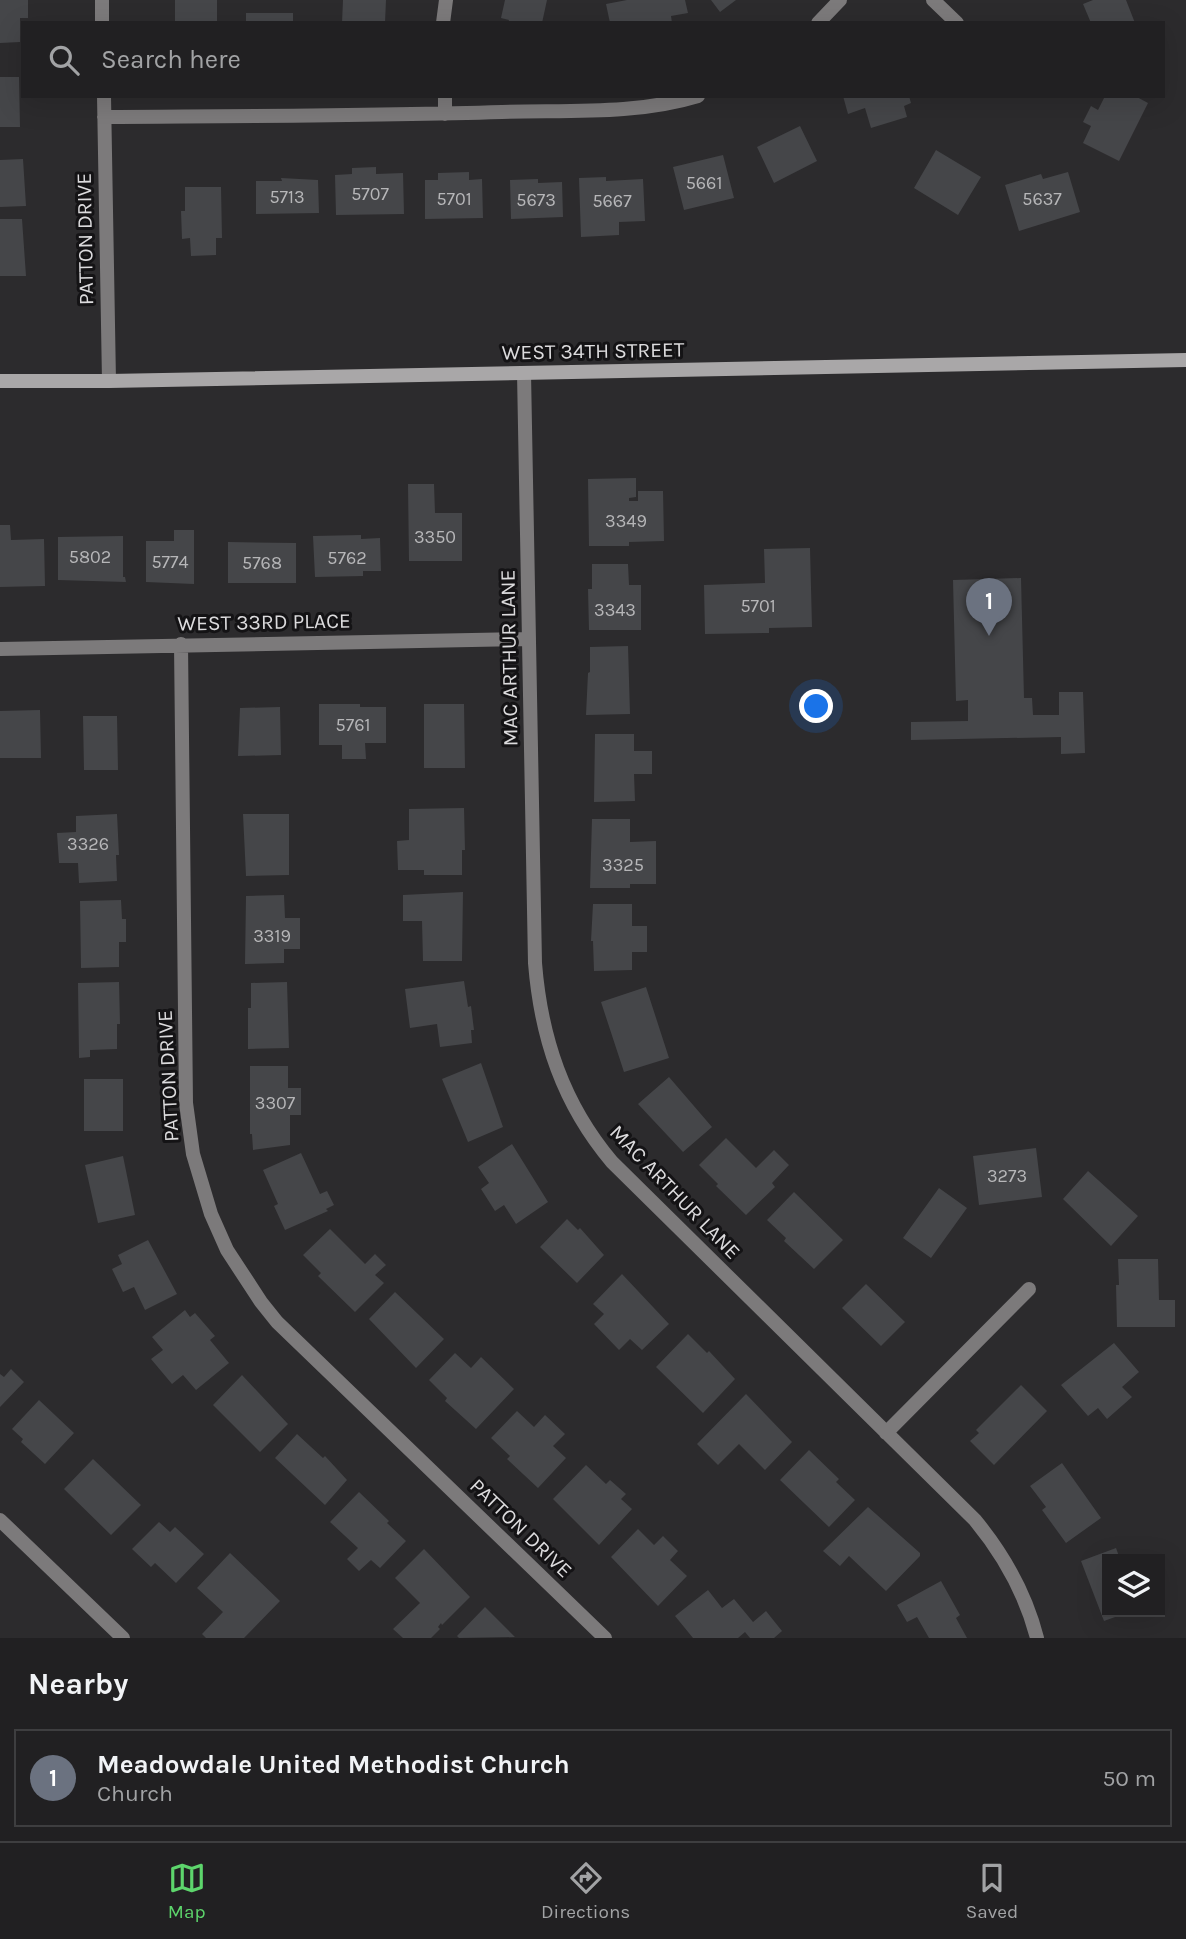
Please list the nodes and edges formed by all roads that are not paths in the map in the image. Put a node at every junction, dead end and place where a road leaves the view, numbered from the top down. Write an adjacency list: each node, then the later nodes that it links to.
1 (102, 0): 5 (street)
2 (446, 0): 6 (street)
3 (840, 0): 7 (street)
4 (933, 0): 8 (street)
5 (102, 21)
6 (443, 21)
7 (820, 21)
8 (955, 21)
9 (104, 98): 13 (street, PATTON DRIVE)
10 (444, 98): 12 (street)
11 (688, 98): 12 (street)
12 (445, 114): 13 (street)
13 (104, 117): 17 (street, PATTON DRIVE)
14 (1186, 360): 15 (street, WEST 34TH STREET)
15 (524, 373): 17 (street, WEST 34TH STREET); 18 (street, MAC ARTHUR LANE)
16 (0, 380): 17 (street, WEST 34TH STREET)
17 (109, 381)
18 (529, 639): 19 (street, WEST 33RD PLACE); 22 (street, MAC ARTHUR LANE)
19 (181, 644): 20 (street, WEST 33RD PLACE); 25 (street, PATTON DRIVE)
20 (0, 649)
21 (1029, 1289): 22 (street)
22 (886, 1433): 26 (street, MAC ARTHUR LANE)
23 (0, 1520): 24 (street)
24 (123, 1638)
25 (605, 1638)
26 (1037, 1638)

